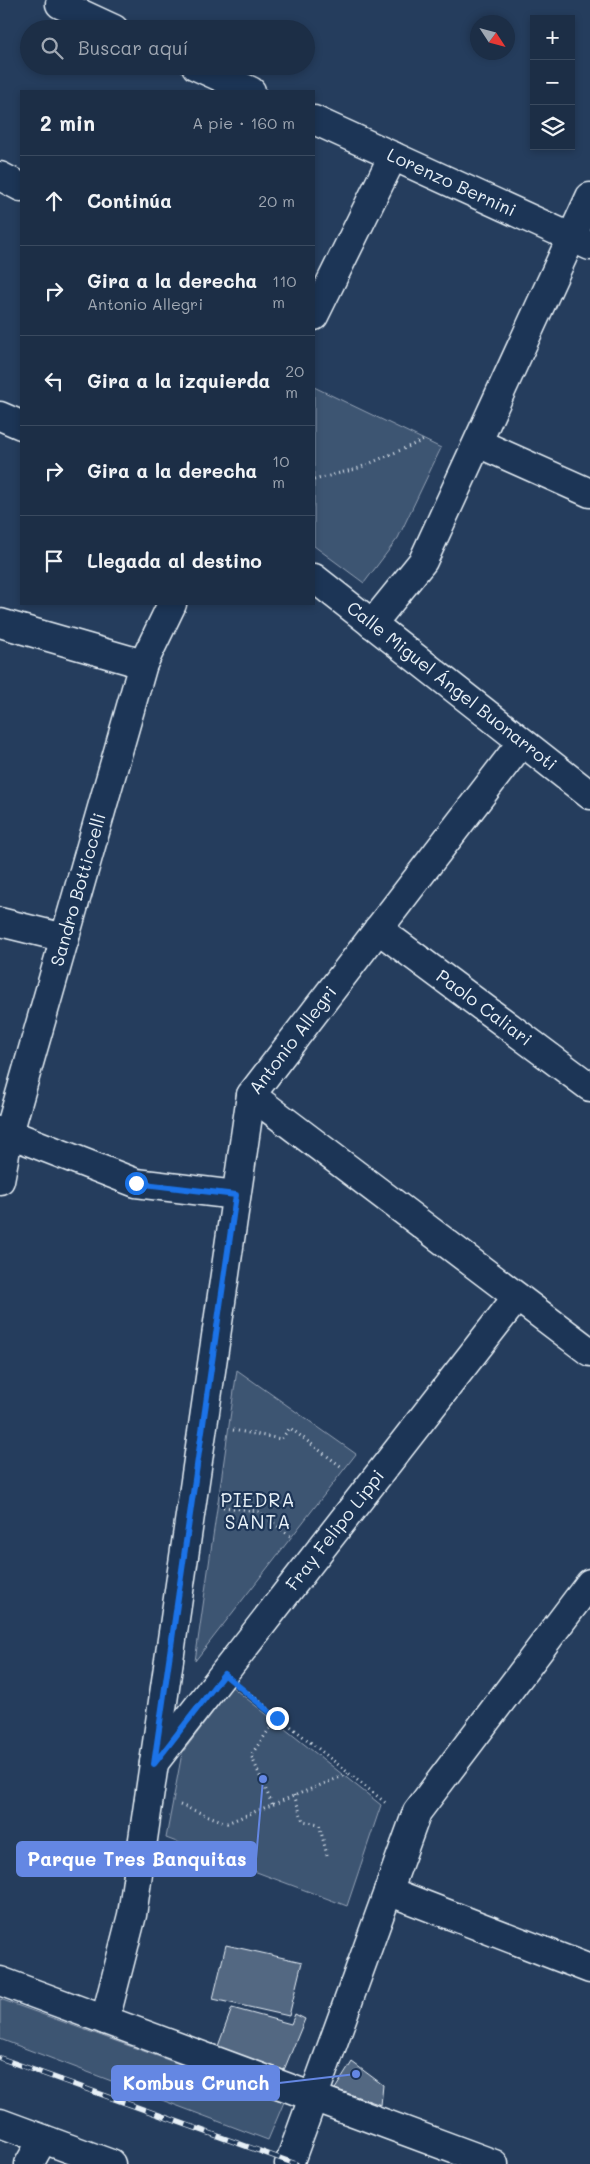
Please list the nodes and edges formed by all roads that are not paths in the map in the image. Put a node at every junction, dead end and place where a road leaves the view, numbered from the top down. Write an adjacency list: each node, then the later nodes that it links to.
1 (60, 4): 2 (street)
2 (95, 20)
3 (216, 75): 4 (street)
4 (249, 90)
5 (315, 120): 6 (street, Lorenzo Bernini)
6 (393, 156): 10 (street, Lorenzo Bernini); 11 (street)
7 (0, 176): 8 (street)
8 (20, 186)
9 (590, 197): 10 (street)
10 (581, 242): 14 (street)
11 (315, 314)
12 (0, 416): 13 (street)
13 (20, 425)
14 (478, 442): 15 (street); 19 (street)
15 (590, 493)
16 (315, 579): 19 (street, Calle Miguel Ángel Buonarroti)
17 (172, 605): 20 (street, Sandro Botticcelli)
18 (0, 623): 20 (street)
19 (372, 624): 21 (street, Calle Miguel Ángel Buonarroti)
20 (143, 664): 25 (street, Sandro Botticcelli)
21 (522, 742): 22 (street, Calle Miguel Ángel Buonarroti); 24 (street, Antonio Allegri)
22 (590, 795)
23 (0, 922): 25 (street)
24 (378, 928): 26 (street, Paolo Caliari); 27 (street, Antonio Allegri)
25 (65, 938): 28 (street, Sandro Botticcelli)
26 (590, 1087)
27 (251, 1095): 30 (street, Antonio Allegri); 31 (street)
28 (4, 1132): 29 (street, Sandro Botticcelli); 30 (street)
29 (0, 1180)
30 (236, 1195): 34 (street, Antonio Allegri)
31 (517, 1297): 32 (street); 34 (street, Fray Felipo Lippi)
32 (590, 1352)
33 (590, 1583): 35 (street)
34 (154, 1764): 38 (street, Antonio Allegri)
35 (388, 1891): 36 (street); 39 (street)
36 (590, 1969)
37 (0, 1981): 38 (street)
38 (105, 2020): 39 (street)
39 (313, 2097): 44 (street); 45 (street)
40 (0, 2123): 41 (street)
41 (43, 2139): 42 (street); 43 (street)
42 (29, 2164)
43 (111, 2164)
44 (289, 2164)
45 (494, 2164)

